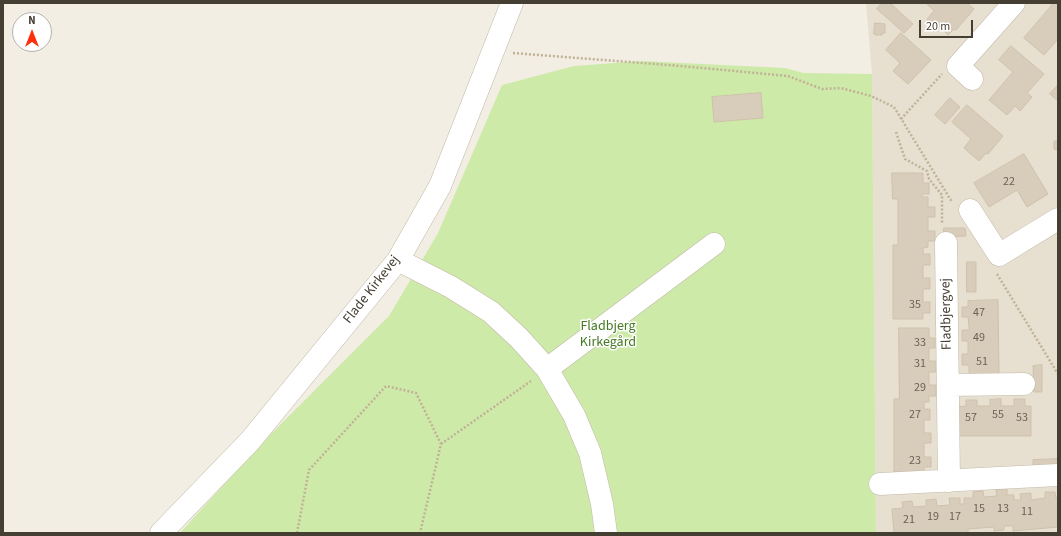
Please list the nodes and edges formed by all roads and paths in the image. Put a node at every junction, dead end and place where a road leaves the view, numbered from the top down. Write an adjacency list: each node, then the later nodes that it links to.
1 (512, 3): 3 (street, Flade Kirkevej)
2 (1014, 3): 4 (street)
3 (492, 51): 5 (path); 11 (street, Flade Kirkevej)
4 (965, 72): 5 (path)
5 (901, 119): 7 (path)
6 (896, 132): 9 (path)
7 (962, 208): 8 (street)
8 (1058, 219)
9 (946, 243): 16 (street, Fladbjergvej)
10 (714, 244): 13 (street)
11 (398, 260): 13 (street); 21 (street, Flade Kirkevej)
12 (996, 273): 14 (path)
13 (547, 369): 17 (path); 24 (street)
14 (1058, 374)
15 (1024, 384): 16 (street)
16 (948, 385): 19 (street, Fladbjergvej)
17 (441, 444): 22 (path); 23 (path)
18 (1058, 475): 19 (street)
19 (949, 480): 20 (street)
20 (880, 484)
21 (161, 533)
22 (297, 533)
23 (420, 533)
24 (606, 533)

